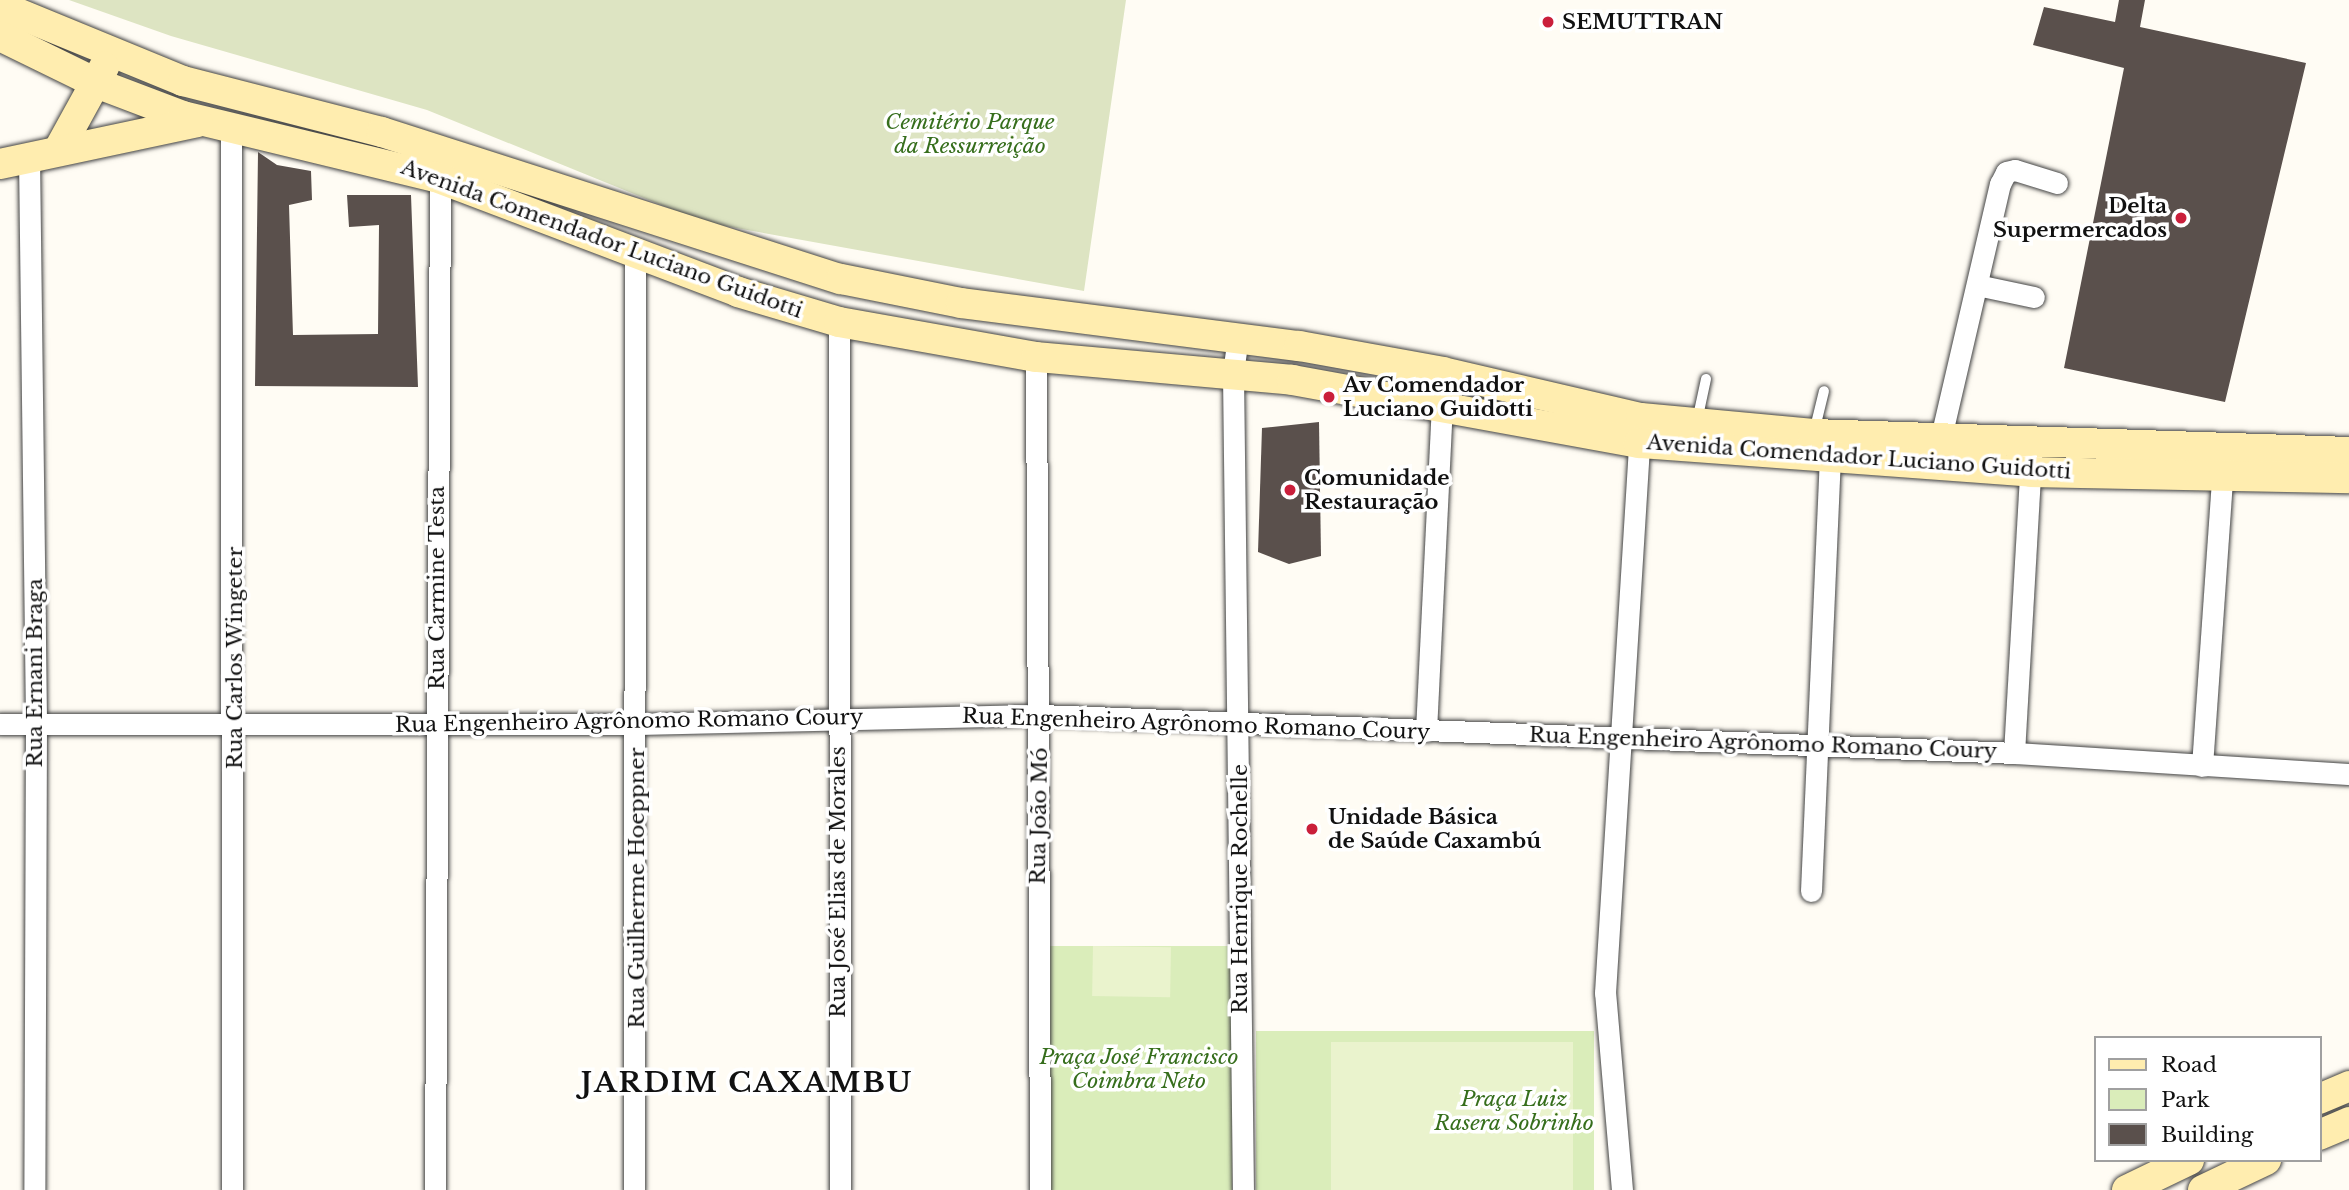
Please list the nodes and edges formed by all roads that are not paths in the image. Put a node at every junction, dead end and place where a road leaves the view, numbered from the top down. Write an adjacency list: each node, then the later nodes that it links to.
1 (0, 6): 3 (main road, Avenida Comendador Luciano Guidotti)
2 (0, 36): 4 (main road, Avenida Comendador Luciano Guidotti)
3 (110, 54): 4 (main road); 10 (main road, Avenida Comendador Luciano Guidotti)
4 (96, 83): 5 (main road, Avenida Comendador Luciano Guidotti); 7 (main road)
5 (201, 121): 6 (main road, Avenida Comendador Luciano Guidotti); 7 (main road)
6 (231, 126): 10 (main road, Avenida Comendador Luciano Guidotti); 34 (street, Rua Carlos Wingeter)
7 (59, 149): 8 (main road)
8 (29, 156): 9 (main road); 37 (street, Rua Ernani Braga)
9 (0, 164)
10 (440, 166): 12 (main road, Avenida Comendador Luciano Guidotti); 16 (main road, Avenida Comendador Luciano Guidotti); 38 (street, Rua Carmine Testa)
11 (2057, 183): 13 (street)
12 (635, 249): 15 (main road, Avenida Comendador Luciano Guidotti); 39 (street, Rua Guilherme Hoeppner)
13 (1977, 285): 14 (street); 25 (street)
14 (2034, 297)
15 (839, 322): 17 (main road, Avenida Comendador Luciano Guidotti); 33 (street, Rua José Elias de Morales)
16 (1238, 337): 18 (street, Rua Henrique Rochelle); 23 (main road, Avenida Comendador Luciano Guidotti)
17 (1036, 357): 18 (main road, Avenida Comendador Luciano Guidotti); 32 (street, Rua João Mó)
18 (1233, 374): 21 (main road, Avenida Comendador Luciano Guidotti); 35 (street, Rua Henrique Rochelle)
19 (1706, 379): 22 (lane)
20 (1824, 391): 24 (lane)
21 (1442, 405): 23 (main road, Avenida Comendador Luciano Guidotti); 40 (street)
22 (1697, 424): 23 (main road, Avenida Comendador Luciano Guidotti); 24 (main road, Avenida Comendador Luciano Guidotti)
23 (1640, 430): 28 (main road, Avenida Comendador Luciano Guidotti); 41 (street)
24 (1813, 434): 25 (main road, Avenida Comendador Luciano Guidotti)
25 (1941, 437): 26 (main road, Avenida Comendador Luciano Guidotti)
26 (2032, 439): 29 (main road, Avenida Comendador Luciano Guidotti); 30 (street)
27 (2349, 452): 29 (main road, Avenida Comendador Luciano Guidotti)
28 (1830, 459): 30 (main road, Avenida Comendador Luciano Guidotti); 42 (street)
29 (2223, 461): 30 (main road, Avenida Comendador Luciano Guidotti); 31 (main road, Avenida Comendador Luciano Guidotti); 44 (street)
30 (2031, 472): 43 (street)
31 (2349, 478)
32 (1040, 715): 33 (street, Rua Engenheiro Agrônomo Romano Coury); 35 (street, Rua Engenheiro Agrônomo Romano Coury); 56 (street, Rua João Mó)
33 (837, 719): 39 (street, Rua Engenheiro Agrônomo Romano Coury); 55 (street, Rua José Elias de Morales)
34 (236, 722): 37 (street, Rua Engenheiro Agrônomo Romano Coury); 38 (street, Rua Engenheiro Agrônomo Romano Coury); 52 (street, Rua Carlos Wingeter)
35 (1239, 722): 40 (street, Rua Engenheiro Agrônomo Romano Coury); 57 (street, Rua Henrique Rochelle)
36 (0, 724): 37 (street, Rua Engenheiro Agrônomo Romano Coury)
37 (36, 724): 51 (street, Rua Ernani Braga)
38 (437, 724): 39 (street, Rua Engenheiro Agrônomo Romano Coury); 53 (street, Rua Carmine Testa)
39 (638, 724): 54 (street, Rua Guilherme Hoeppner)
40 (1426, 731): 41 (street, Rua Engenheiro Agrônomo Romano Coury)
41 (1619, 737): 42 (street, Rua Engenheiro Agrônomo Romano Coury); 58 (street)
42 (1821, 746): 43 (street, Rua Engenheiro Agrônomo Romano Coury); 46 (street)
43 (2014, 753): 44 (street, Rua Engenheiro Agrônomo Romano Coury)
44 (2202, 765): 45 (street, Rua Engenheiro Agrônomo Romano Coury)
45 (2349, 774)
46 (1811, 891)
47 (2349, 1122): 48 (main road)
48 (2321, 1134)
49 (2185, 1162): 59 (main road)
50 (2262, 1162): 60 (main road)
51 (34, 1190)
52 (232, 1190)
53 (435, 1190)
54 (634, 1190)
55 (840, 1190)
56 (1040, 1190)
57 (1243, 1190)
58 (1622, 1190)
59 (2127, 1190)
60 (2203, 1190)

